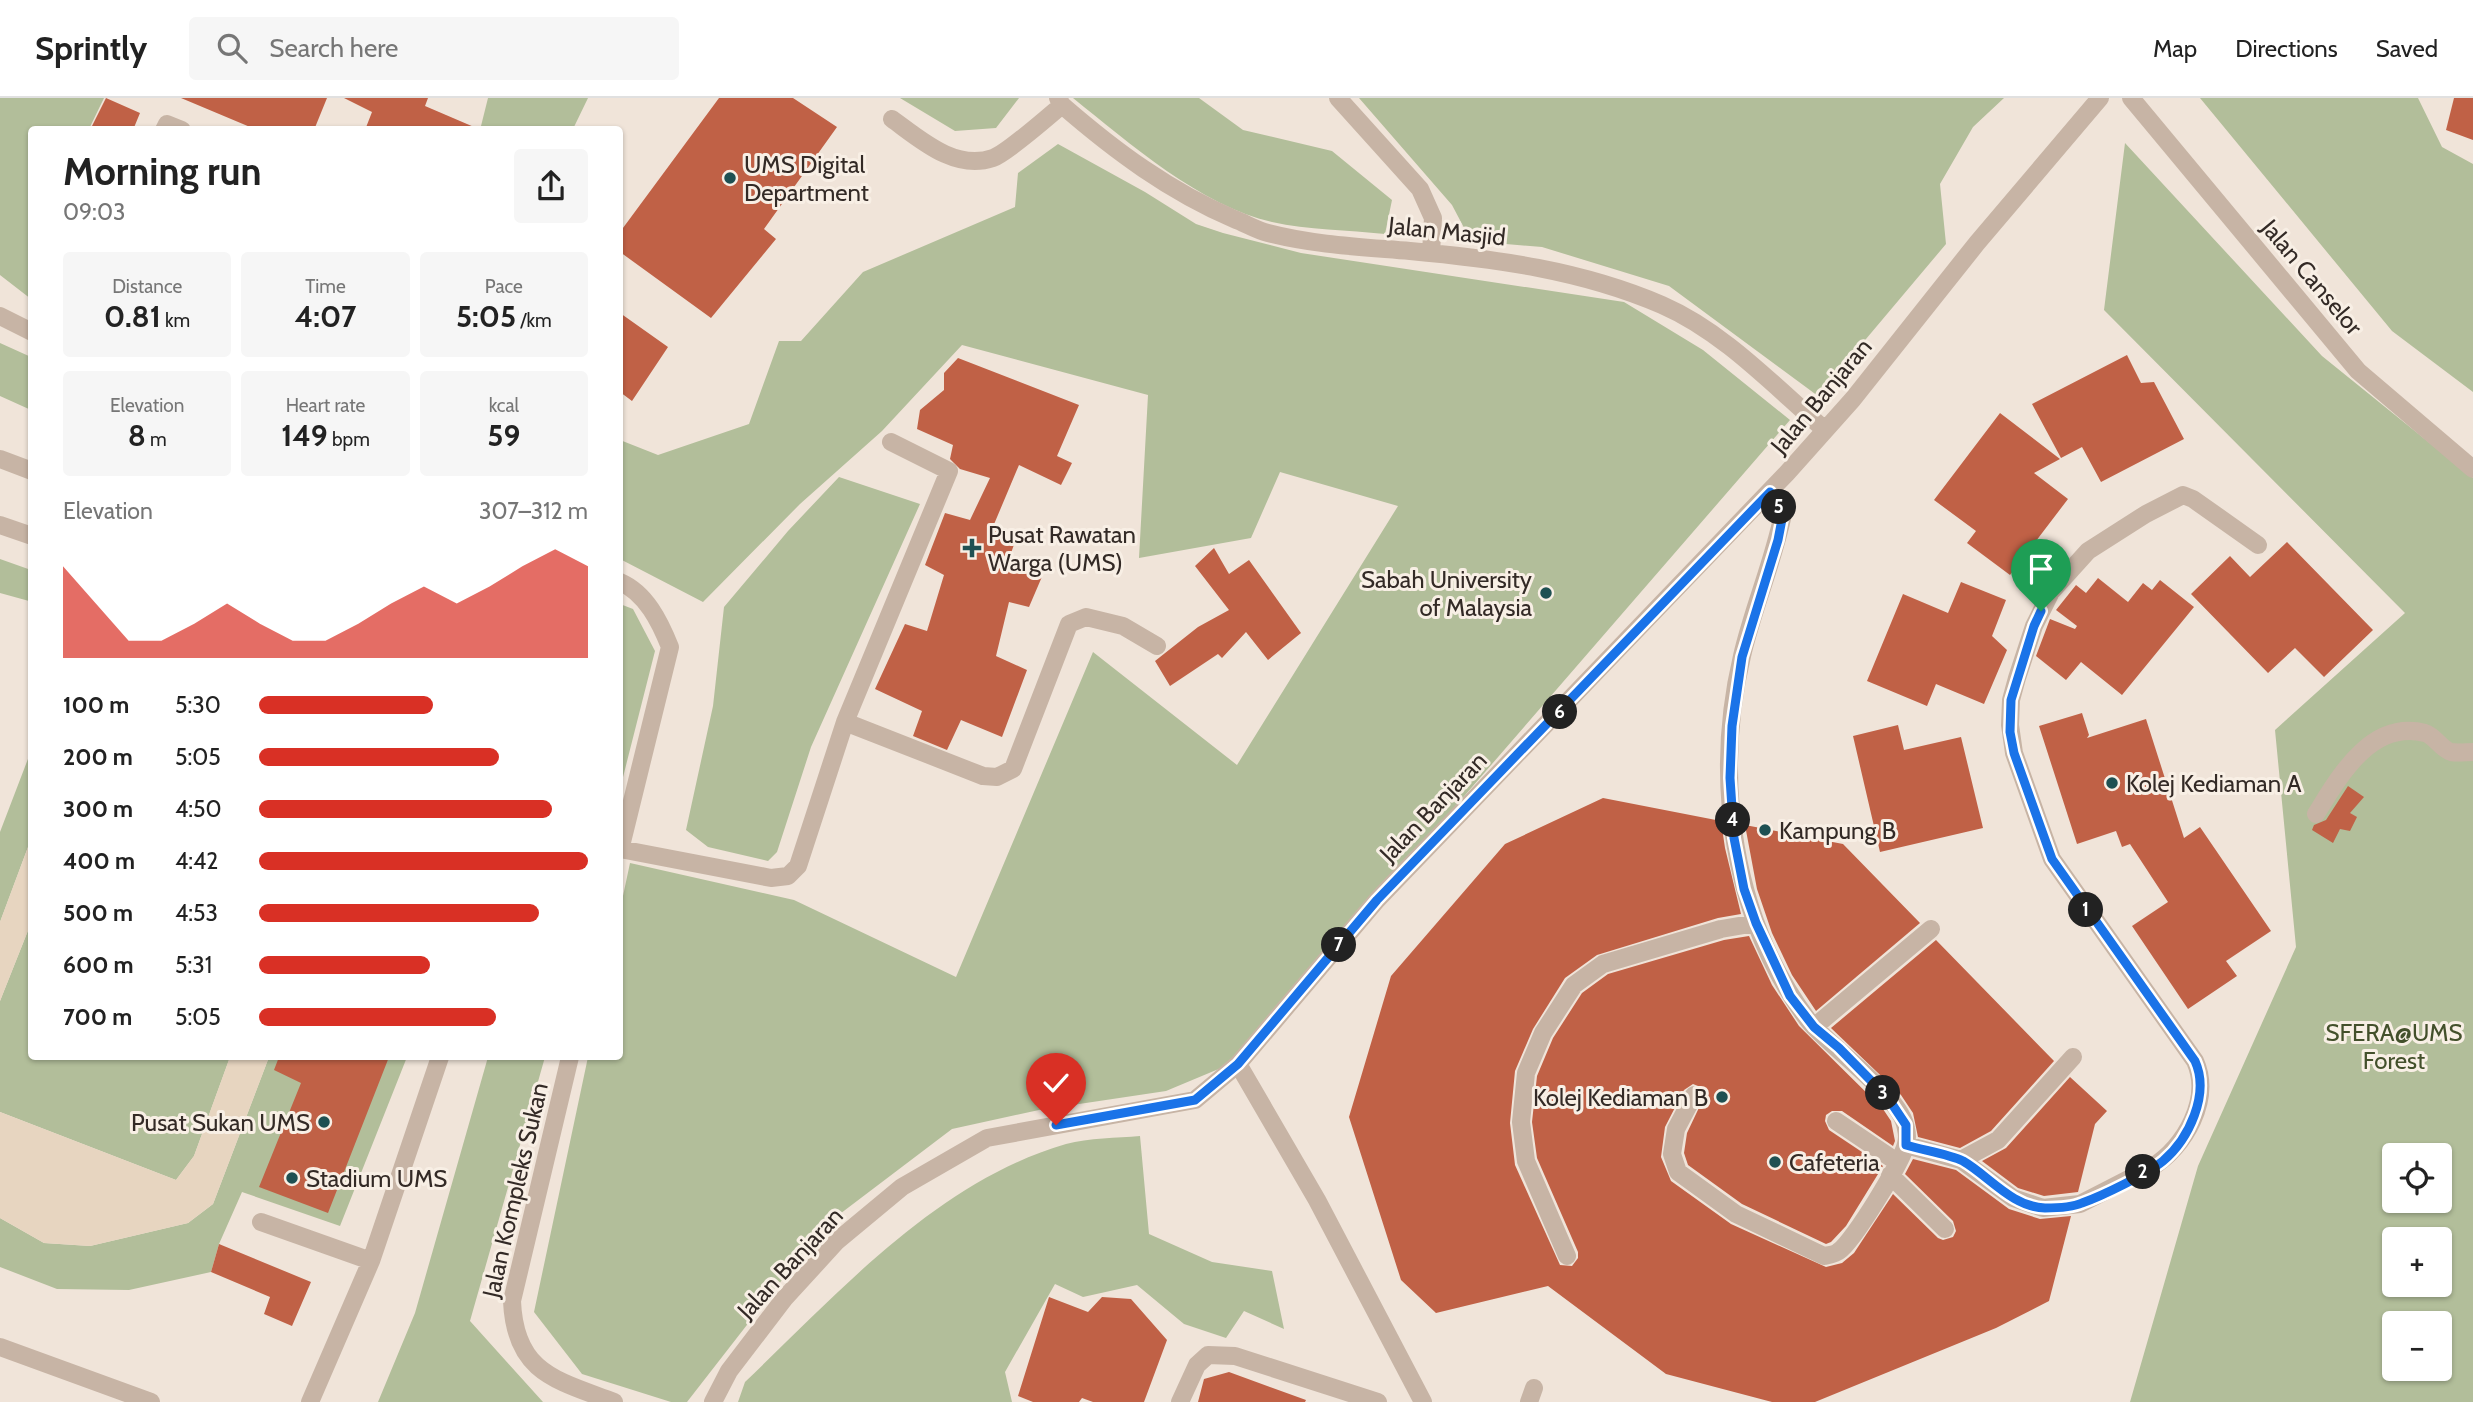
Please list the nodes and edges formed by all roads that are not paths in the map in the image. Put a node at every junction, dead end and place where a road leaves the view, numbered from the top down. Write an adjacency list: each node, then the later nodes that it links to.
1 (1338, 98): 6 (street)
2 (2100, 98): 9 (street, Jalan Banjaran)
3 (2131, 98): 12 (street, Jalan Canselor)
4 (1060, 102): 5 (street); 6 (street, Jalan Masjid)
5 (891, 119)
6 (1431, 253): 9 (street, Jalan Masjid)
7 (0, 316): 8 (street)
8 (28, 330)
9 (1825, 430): 14 (street, Jalan Banjaran)
10 (891, 442): 20 (street)
11 (0, 459): 13 (street)
12 (2473, 469)
13 (28, 470)
14 (1770, 492): 25 (street); 31 (street, Jalan Banjaran)
15 (0, 525): 16 (street)
16 (28, 535)
17 (2258, 545): 35 (street)
18 (623, 583): 23 (street)
19 (1157, 646): 20 (street)
20 (845, 722): 24 (street)
21 (2473, 752): 22 (street)
22 (2316, 814)
23 (623, 838)
24 (623, 851)
25 (1756, 923): 27 (street); 39 (street)
26 (1931, 929): 27 (street)
27 (1814, 1027): 34 (street)
28 (2073, 1057): 35 (street)
29 (439, 1060): 40 (street)
30 (569, 1060): 44 (street, Jalan Kompleks Sukan)
31 (1238, 1064): 45 (street, Jalan Banjaran); 48 (street)
32 (1694, 1095): 36 (street)
33 (1836, 1121): 36 (street)
34 (1906, 1145): 35 (street); 36 (street)
35 (1961, 1160)
36 (1893, 1169): 38 (street)
37 (261, 1222): 40 (street)
38 (1945, 1230)
39 (1567, 1256)
40 (371, 1261): 43 (street)
41 (0, 1348): 42 (street)
42 (151, 1402)
43 (310, 1402)
44 (614, 1402)
45 (713, 1402)
46 (1180, 1402): 47 (street)
47 (1378, 1402)
48 (1423, 1402)

